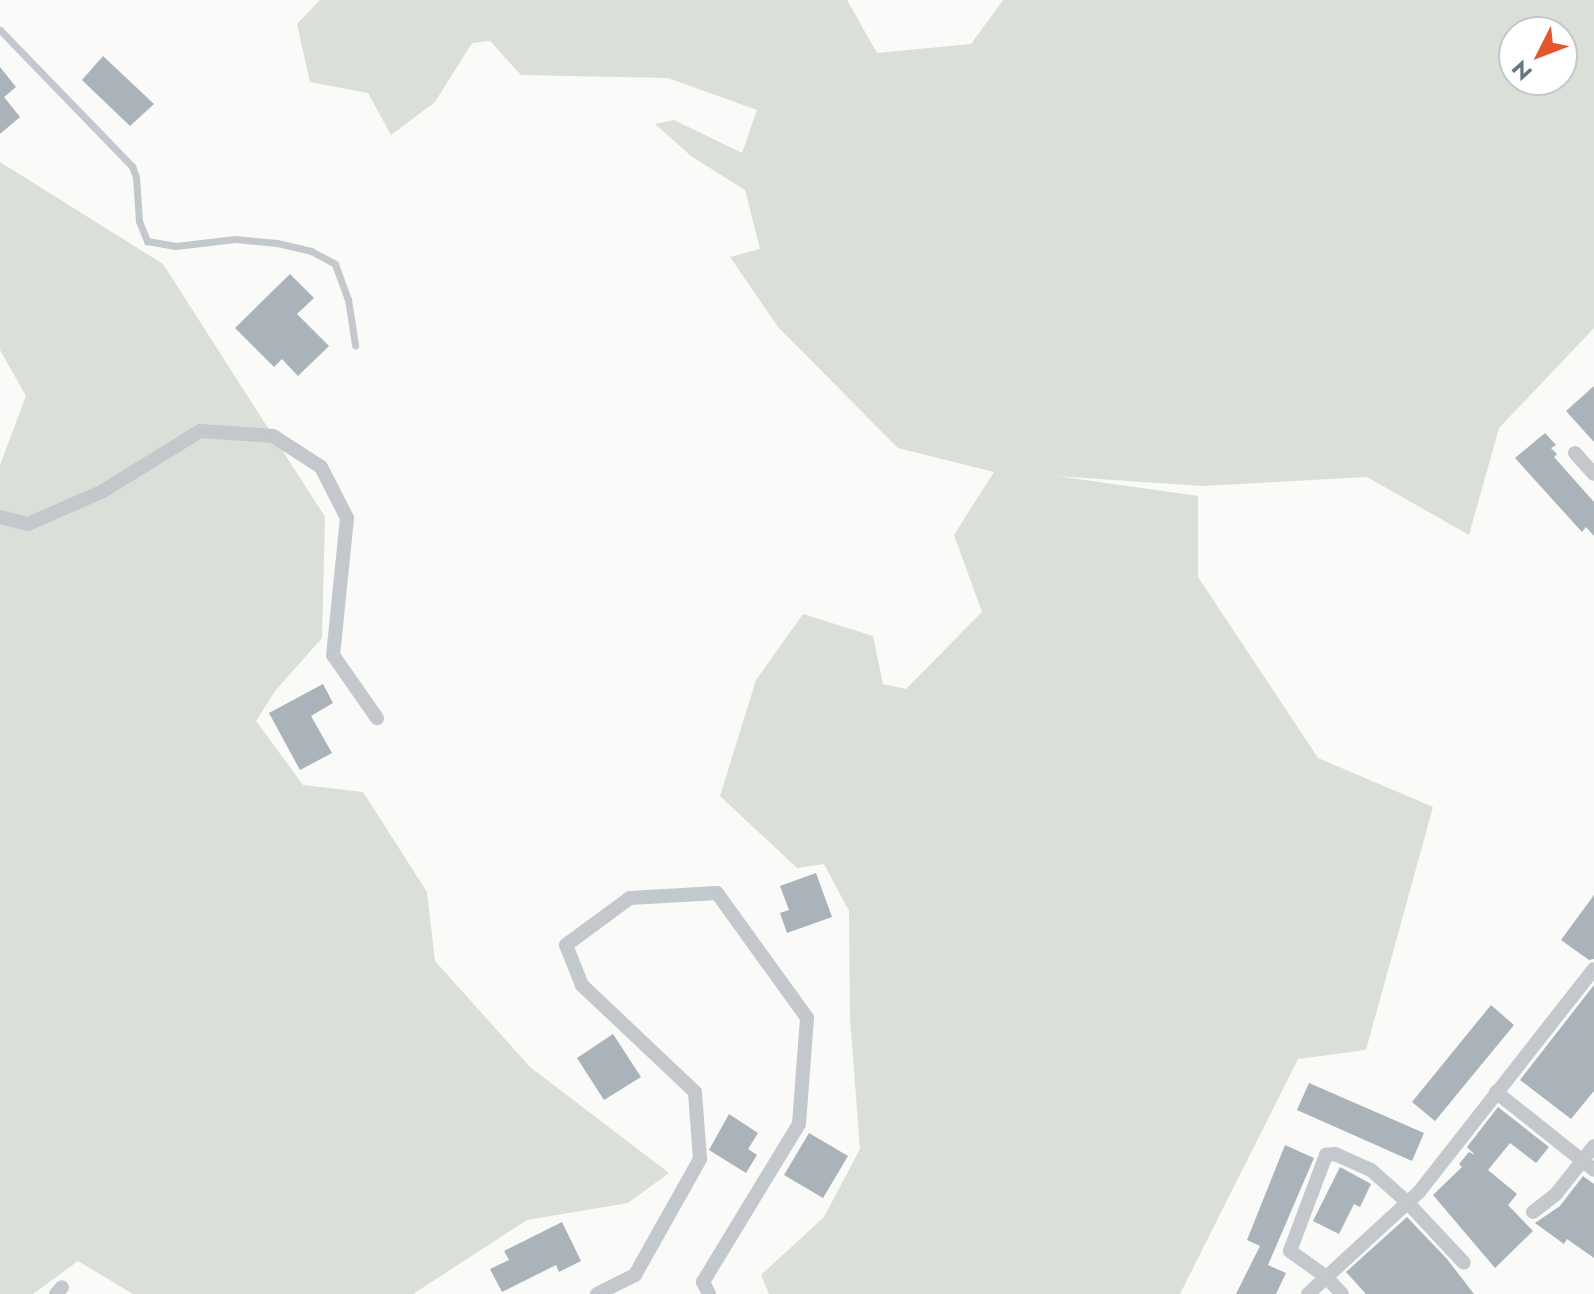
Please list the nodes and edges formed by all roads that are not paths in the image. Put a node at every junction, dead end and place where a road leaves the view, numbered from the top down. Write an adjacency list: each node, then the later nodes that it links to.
1 (0, 30): 2 (lane)
2 (355, 345)
3 (1575, 453): 4 (street)
4 (1594, 474)
5 (0, 517): 6 (street)
6 (377, 718)
7 (1594, 969): 8 (street)
8 (1496, 1092): 10 (street); 11 (street)
9 (1594, 1146): 10 (street)
10 (1588, 1166): 12 (street)
11 (1407, 1202): 13 (street); 14 (street); 14 (street)
12 (1533, 1212)
13 (1464, 1263)
14 (1325, 1276): 17 (street); 18 (street)
15 (597, 1294): 16 (street)
16 (709, 1294)
17 (1308, 1294)
18 (1342, 1294)

